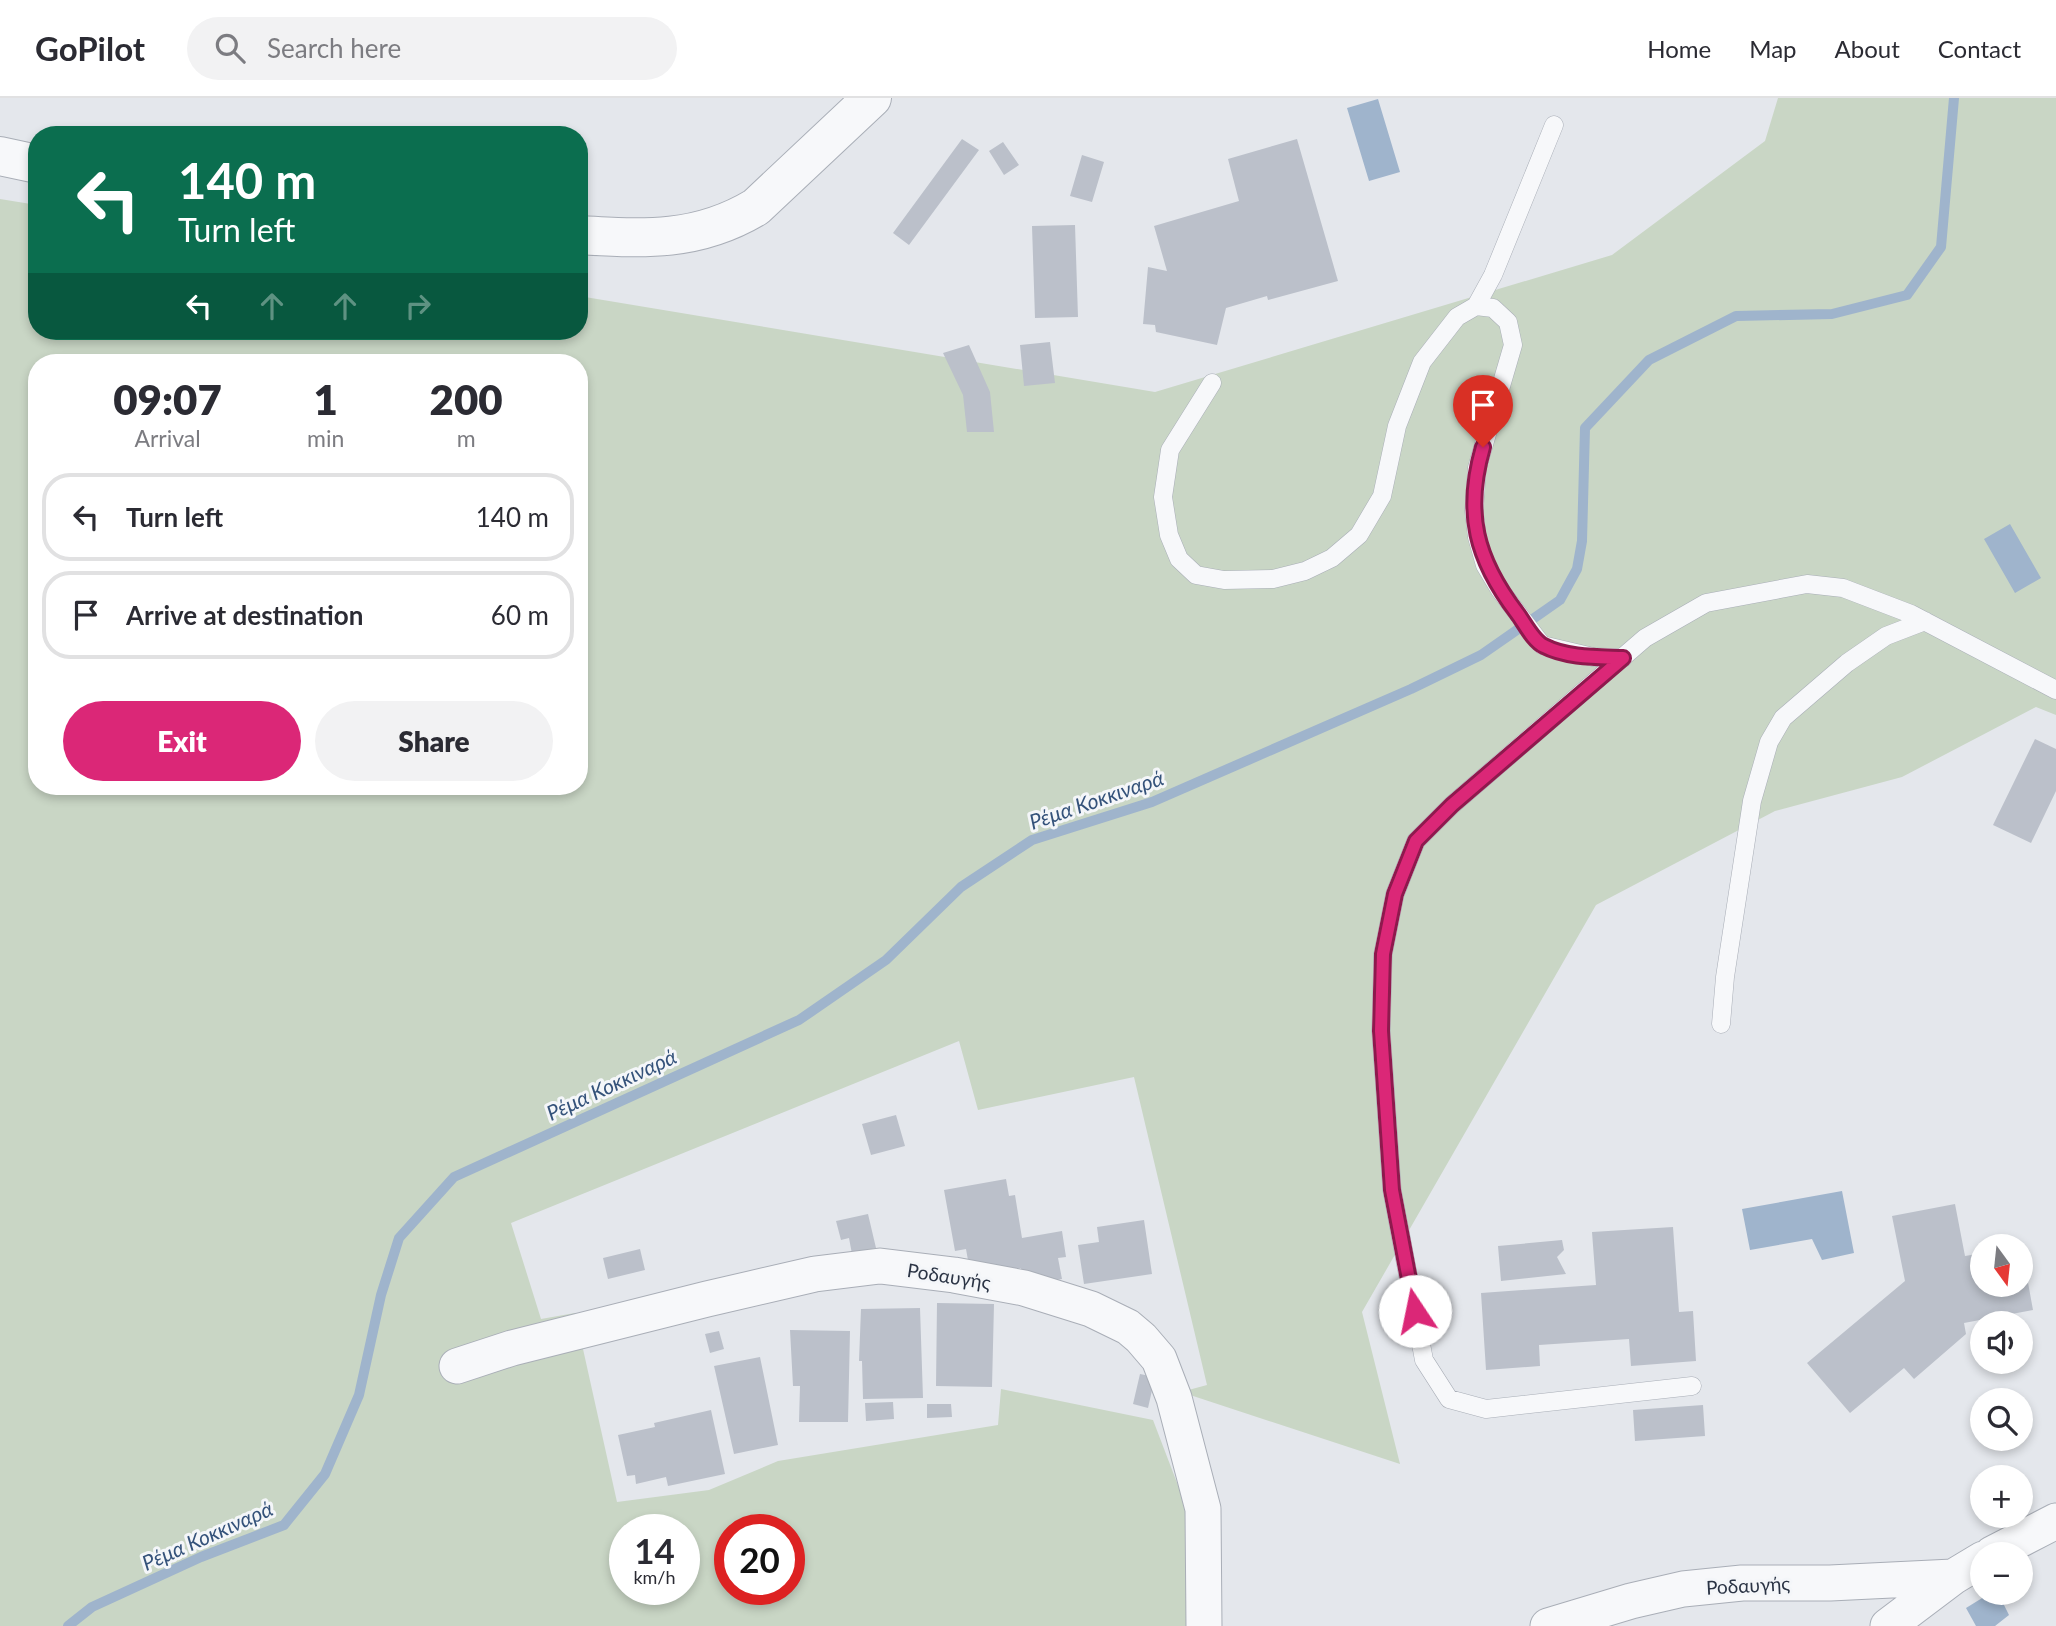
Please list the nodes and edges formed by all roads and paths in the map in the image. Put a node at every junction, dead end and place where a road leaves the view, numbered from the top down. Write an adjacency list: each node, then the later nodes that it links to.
1 (872, 98): 5 (street)
2 (1554, 125): 6 (lane)
3 (0, 156): 4 (street)
4 (28, 162)
5 (588, 235)
6 (1476, 306): 7 (lane); 9 (lane)
7 (1212, 383)
8 (1924, 621): 9 (lane); 10 (lane); 11 (lane)
9 (1623, 658): 13 (lane)
10 (2056, 691)
11 (1721, 1024)
12 (457, 1366): 18 (street, Ροδαυγής)
13 (1692, 1386)
14 (2056, 1521): 15 (street)
15 (2015, 1542)
16 (1970, 1567): 17 (street)
17 (1952, 1577): 19 (street, Ροδαυγής); 20 (street)
18 (1204, 1626)
19 (1548, 1626)
20 (1888, 1626)

